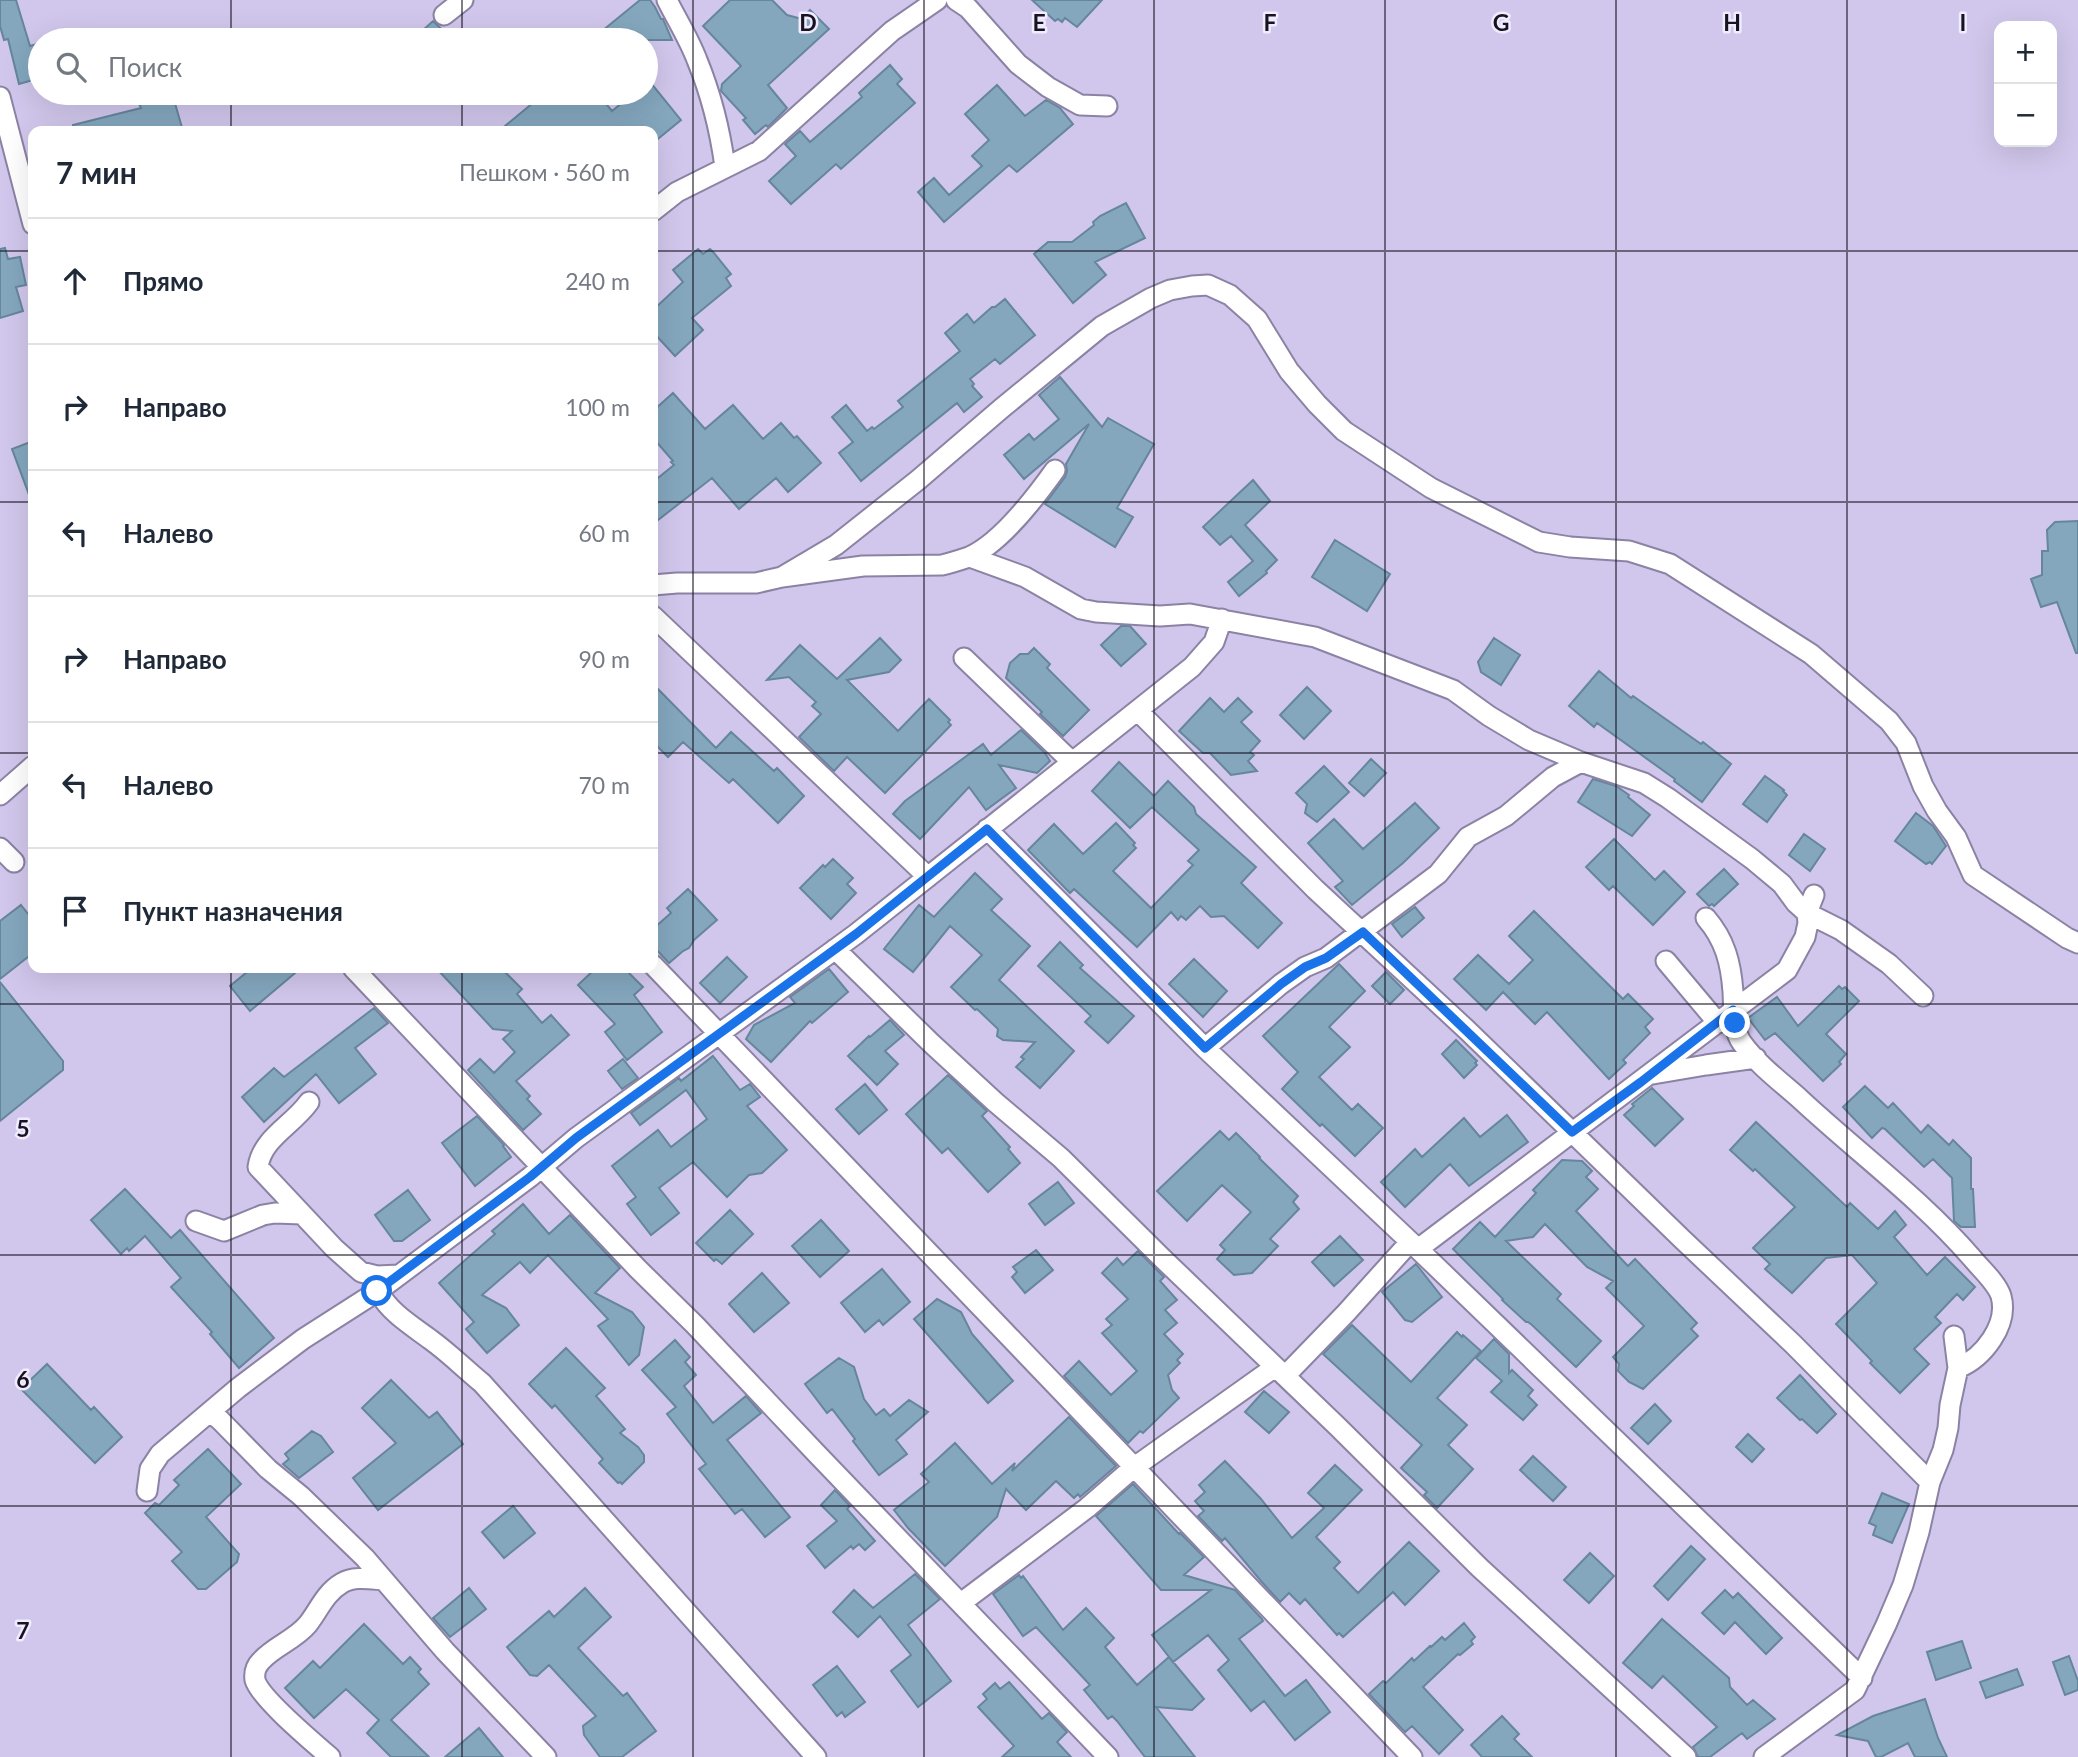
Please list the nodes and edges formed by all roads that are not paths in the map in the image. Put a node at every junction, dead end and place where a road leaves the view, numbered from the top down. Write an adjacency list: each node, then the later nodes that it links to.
1 (463, 0): 6 (street)
2 (667, 0): 10 (street)
3 (909, 0): 7 (street)
4 (937, 0): 7 (street)
5 (956, 0): 9 (street)
6 (444, 16)
7 (892, 31): 10 (street)
8 (0, 97): 11 (street)
9 (1107, 106)
10 (725, 167): 12 (street)
11 (28, 205)
12 (658, 207)
13 (1055, 470): 14 (street)
14 (970, 556): 15 (street); 17 (street)
15 (782, 577): 16 (street); 32 (street)
16 (658, 585)
17 (1222, 619): 20 (street); 22 (street)
18 (658, 621): 28 (street)
19 (964, 659): 21 (street)
20 (1138, 711): 21 (street); 31 (street)
21 (1072, 762): 25 (street)
22 (1581, 762): 29 (street); 31 (street)
23 (28, 770): 24 (street)
24 (0, 795)
25 (987, 829): 28 (street); 40 (street)
26 (0, 848): 27 (street)
27 (14, 862)
28 (928, 877): 33 (street)
29 (1810, 904): 37 (street); 38 (street)
30 (1706, 918): 38 (street)
31 (1363, 932): 40 (street); 44 (street)
32 (2078, 943)
33 (835, 948): 39 (street); 53 (street)
34 (1667, 961): 38 (street)
35 (658, 970): 39 (street)
36 (358, 973): 45 (street)
37 (1923, 996)
38 (1726, 1017): 41 (street); 42 (street)
39 (718, 1033): 45 (street); 55 (street)
40 (1205, 1048): 48 (street)
41 (1756, 1058): 42 (street); 52 (street)
42 (1651, 1075): 44 (street)
43 (309, 1102): 46 (street)
44 (1572, 1132): 48 (street); 56 (street)
45 (541, 1167): 49 (street); 59 (street)
46 (302, 1214): 47 (street); 49 (street)
47 (196, 1221)
48 (1414, 1246): 53 (street); 60 (street)
49 (399, 1275): 50 (street)
50 (377, 1291): 54 (street); 63 (street)
51 (1954, 1336): 52 (street)
52 (1958, 1368): 56 (street)
53 (1280, 1372): 55 (street); 66 (street)
54 (210, 1412): 57 (street); 58 (street)
55 (1133, 1468): 59 (street); 65 (street)
56 (1930, 1482): 60 (street)
57 (147, 1491)
58 (384, 1580): 61 (street); 62 (street)
59 (961, 1603): 64 (street)
60 (1862, 1678): 67 (street)
61 (330, 1757)
62 (546, 1757)
63 (816, 1757)
64 (1108, 1757)
65 (1412, 1757)
66 (1686, 1757)
67 (1764, 1757)

